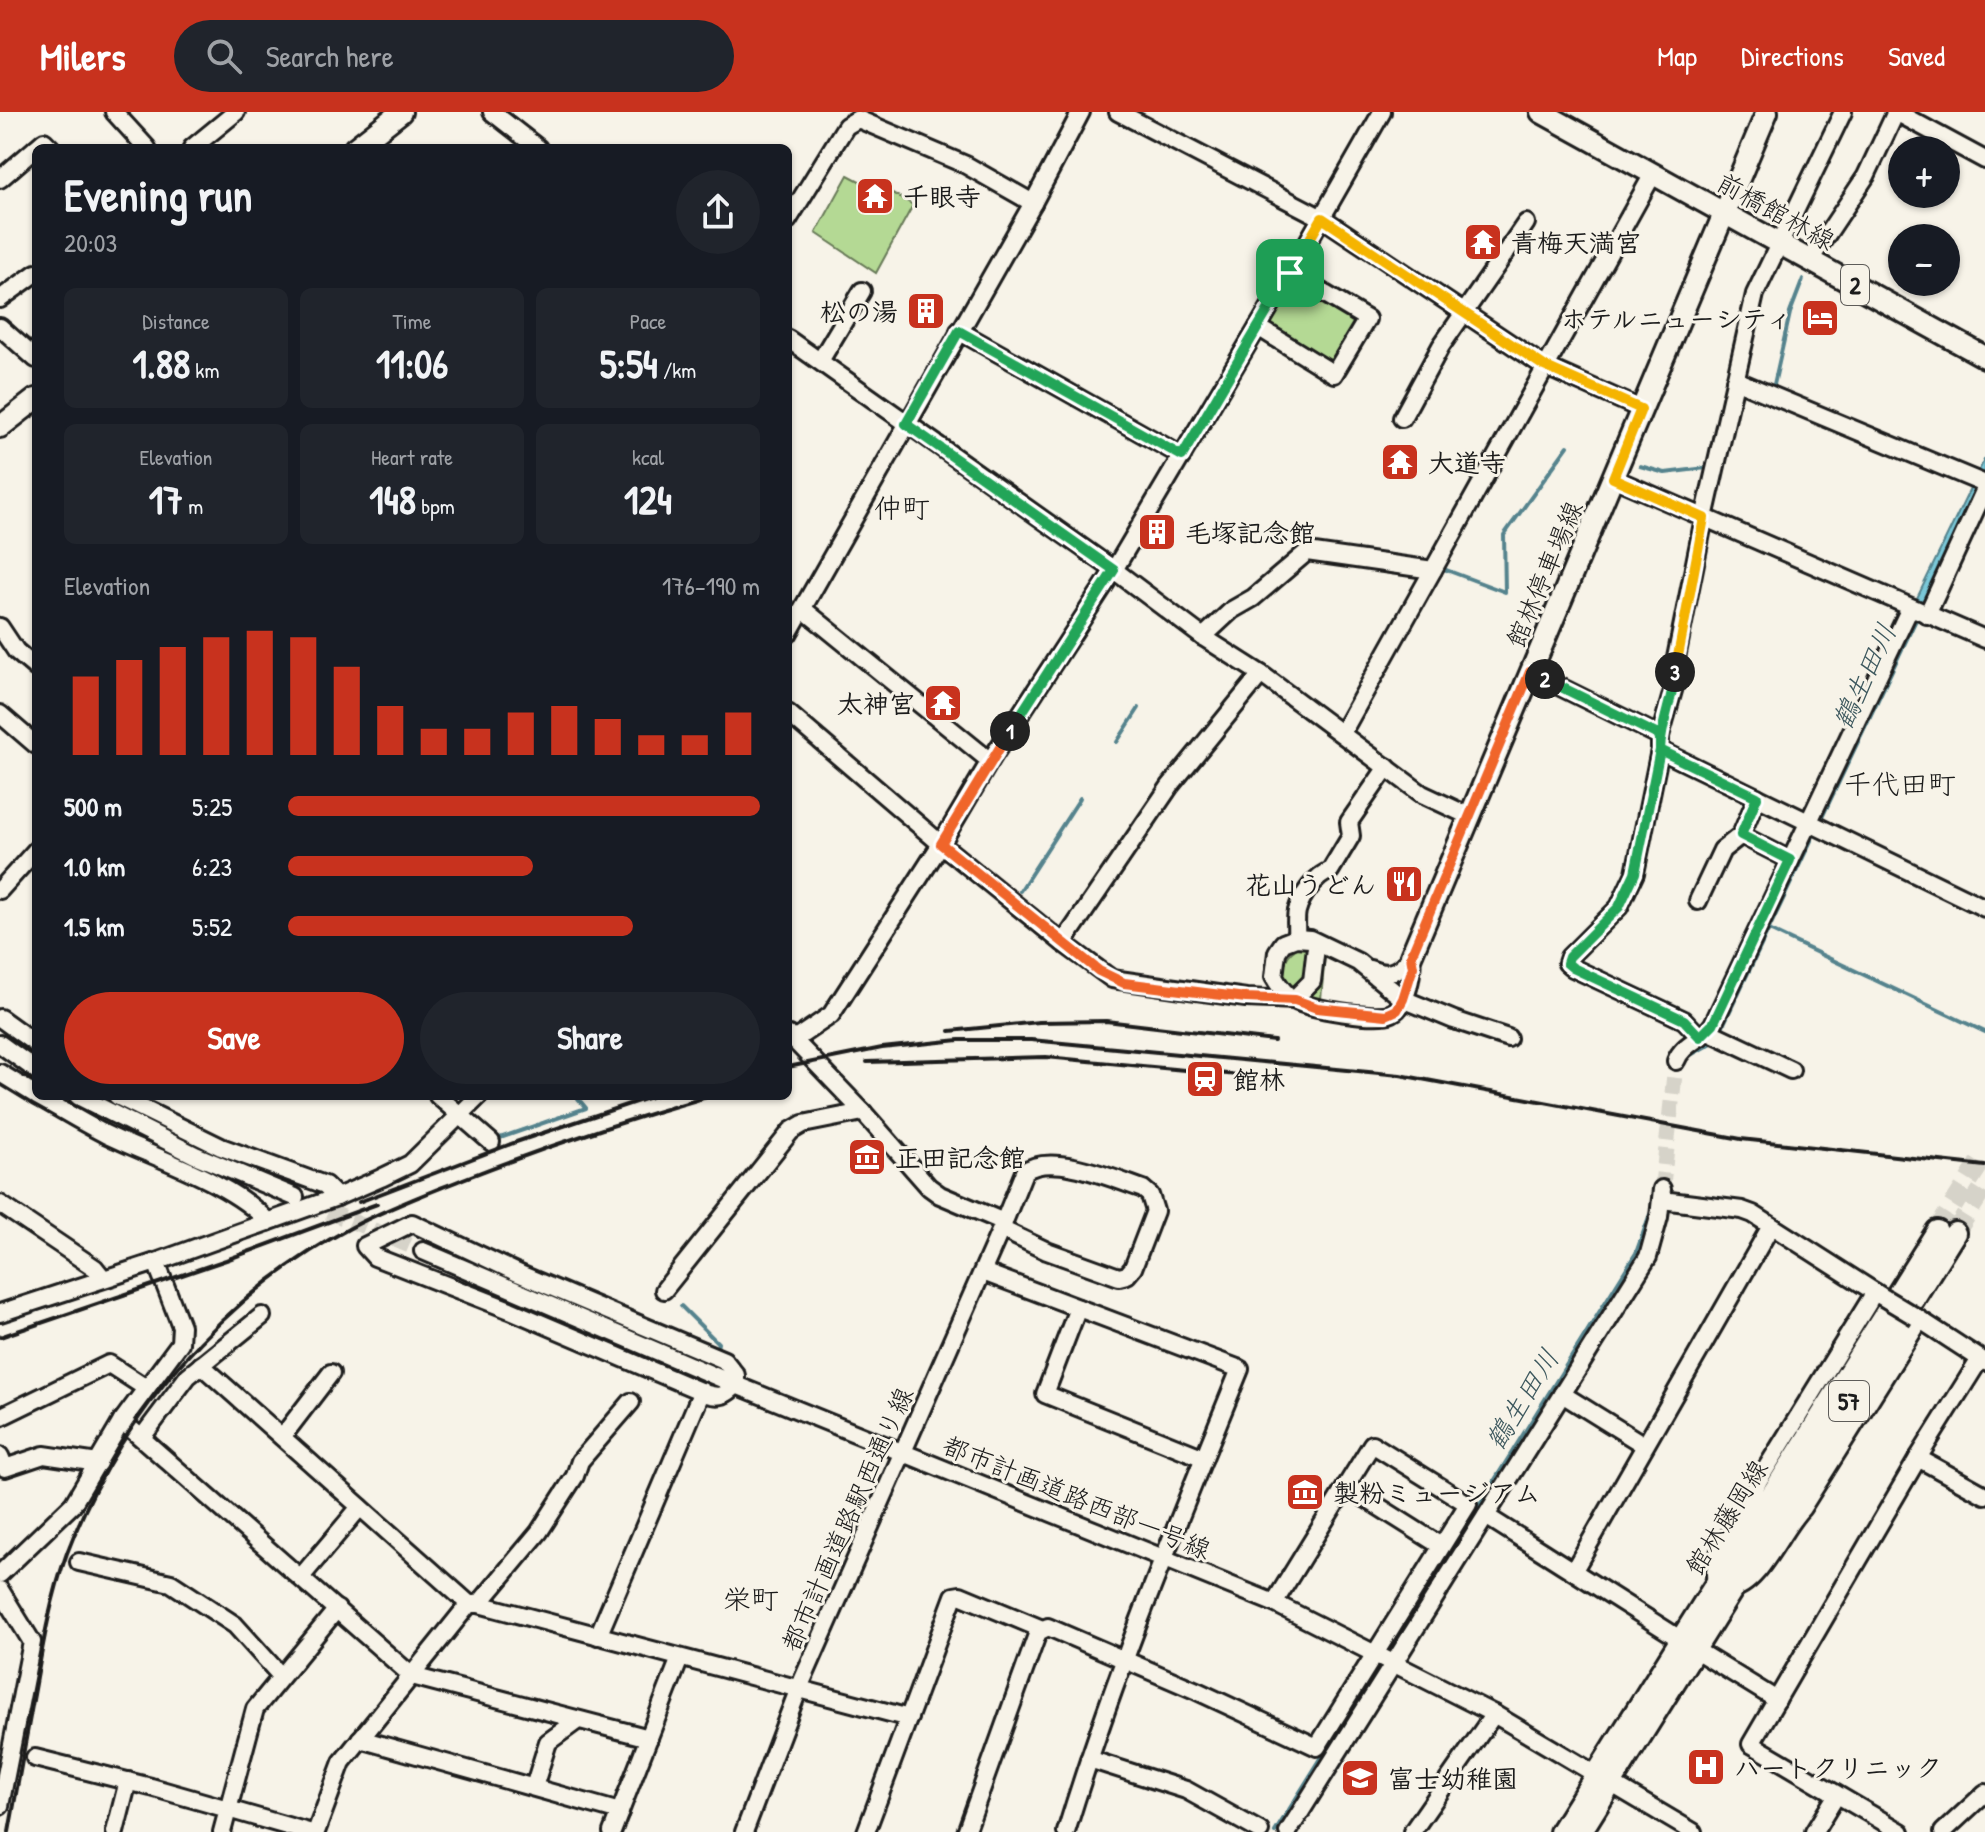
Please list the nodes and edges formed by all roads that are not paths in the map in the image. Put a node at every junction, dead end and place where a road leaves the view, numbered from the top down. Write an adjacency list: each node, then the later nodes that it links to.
1 (114, 112): 13 (street)
2 (236, 112): 14 (street)
3 (401, 112): 15 (main road)
4 (492, 112): 16 (street)
5 (1081, 112): 21 (street)
6 (1118, 112): 24 (street)
7 (1382, 112): 24 (street)
8 (1541, 112): 19 (main road, 前橋館林線 / 2)
9 (1767, 112): 22 (main road)
10 (1843, 112): 26 (street)
11 (1896, 112): 18 (street); 27 (street)
12 (859, 115): 21 (street); 23 (street)
13 (143, 144)
14 (197, 144)
15 (360, 144)
16 (533, 144)
17 (32, 151): 20 (street)
18 (1984, 157)
19 (1653, 174): 22 (main road, 前橋館林線 / 2); 40 (street)
20 (0, 179)
21 (1033, 203): 35 (street)
22 (1724, 212): 26 (main road, 前橋館林線 / 2); 43 (main road, 館林停車場線)
23 (792, 214)
24 (1322, 218): 28 (street); 32 (street)
25 (1526, 223): 32 (street)
26 (1779, 242): 27 (main road, 前橋館林線 / 2); 41 (street)
27 (1810, 260): 38 (main road, 前橋館林線 / 2)
28 (1290, 273): 34 (street); 34 (street)
29 (32, 276): 31 (street)
30 (862, 291): 39 (street)
31 (0, 299)
32 (1463, 312): 40 (street); 44 (street)
33 (0, 327): 37 (street)
34 (1258, 327): 47 (street)
35 (959, 331): 45 (street); 47 (street)
36 (792, 342): 39 (street)
37 (32, 355)
38 (1985, 357)
39 (820, 361): 45 (street)
40 (1544, 366): 43 (street); 52 (street)
41 (1735, 380): 49 (street); 50 (street)
42 (32, 402): 46 (main road)
43 (1641, 409): 48 (main road, 館林停車場線)
44 (1402, 418)
45 (906, 424): 51 (street); 53 (street)
46 (0, 427)
47 (1182, 456): 51 (street)
48 (1613, 478): 50 (street); 60 (main road, 館林停車場線)
49 (1982, 484): 54 (street)
50 (1704, 518): 54 (street); 66 (street)
51 (1114, 570): 57 (street); 67 (street)
52 (1433, 570): 57 (street); 64 (street)
53 (803, 609): 56 (street); 67 (street)
54 (1918, 611): 58 (street); 71 (street)
55 (0, 627): 59 (street)
56 (792, 627)
57 (1203, 637): 61 (street)
58 (1985, 639)
59 (32, 665)
60 (1530, 672): 66 (street); 70 (main road, 館林停車場線)
61 (1261, 674): 64 (street); 80 (street)
62 (0, 714): 65 (street)
63 (792, 716): 73 (street)
64 (1342, 733): 68 (street)
65 (32, 742)
66 (1660, 743): 69 (street); 89 (street)
67 (990, 761): 73 (street)
68 (1387, 767): 70 (street); 79 (street)
69 (1757, 797): 71 (street); 72 (street)
70 (1469, 816): 82 (main road, 館林停車場線)
71 (1812, 826): 75 (street); 78 (street)
72 (1741, 835): 75 (street); 77 (street)
73 (941, 844): 80 (street); 90 (street)
74 (32, 854): 76 (street)
75 (1790, 860): 89 (street)
76 (0, 890)
77 (1698, 901)
78 (1985, 908)
79 (1296, 938): 83 (street); 84 (street)
80 (1063, 943): 85 (street)
81 (1316, 947): 86 (street)
82 (1411, 956): 83 (street); 87 (street)
83 (1368, 969): 87 (street)
84 (1274, 977): 85 (street); 86 (street)
85 (1232, 995): 86 (street)
86 (1296, 998): 87 (street)
87 (1403, 999): 92 (street)
88 (0, 1018): 93 (street)
89 (1710, 1035): 95 (street); 97 (street)
90 (792, 1036)
91 (792, 1038): 105 (street)
92 (1508, 1038)
93 (32, 1041)
94 (0, 1044): 96 (street)
95 (1676, 1061)
96 (32, 1067)
97 (1791, 1070)
98 (0, 1073): 99 (street)
99 (32, 1093)
100 (44, 1100): 111 (street)
101 (86, 1100): 108 (street)
102 (125, 1100): 109 (street)
103 (442, 1100): 106 (street)
104 (475, 1100): 106 (street)
105 (863, 1112): 112 (street); 119 (street)
106 (460, 1116): 107 (street); 109 (street)
107 (491, 1142)
108 (295, 1197)
109 (337, 1197): 111 (street)
110 (0, 1204): 118 (street)
111 (268, 1222): 116 (street)
112 (1003, 1226): 112 (street); 117 (street, 都市計画道路駅西通り線)
113 (1771, 1226): 120 (street); 131 (street); 137 (street)
114 (1946, 1232): 153 (main road, 館林藤岡線 / 57)
115 (423, 1251): 128 (street, 都市計画道路西部一号線)
116 (156, 1262): 118 (street); 129 (street)
117 (983, 1272): 121 (street); 138 (street, 都市計画道路駅西通り線)
118 (103, 1278): 122 (street)
119 (664, 1290)
120 (1878, 1294): 124 (street, bridge); 153 (street)
121 (1078, 1308): 140 (street); 140 (street)
122 (0, 1313)
123 (262, 1316): 126 (street)
124 (1918, 1318): 125 (street); 153 (street)
125 (1983, 1361): 141 (street)
126 (201, 1365): 135 (street); 136 (street)
127 (331, 1373): 136 (street)
128 (736, 1385): 130 (street); 130 (street); 138 (street, 都市計画道路西部一号線)
129 (146, 1388): 133 (street); 134 (street)
130 (702, 1391): 159 (street)
131 (1562, 1394): 137 (street); 146 (street)
132 (631, 1402): 156 (street)
133 (0, 1417)
134 (122, 1421): 135 (street); 142 (street)
135 (143, 1436): 152 (street)
136 (282, 1437): 145 (street)
137 (1644, 1445): 150 (street)
138 (902, 1451): 148 (street, 都市計画道路西部一号線); 167 (street, 都市計画道路駅西通り線)
139 (0, 1456): 142 (street)
140 (1204, 1458): 148 (street)
141 (1918, 1458): 144 (street); 168 (street)
142 (98, 1463): 151 (street)
143 (1346, 1486): 147 (street); 147 (street); 155 (street)
144 (1985, 1495)
145 (360, 1507): 152 (street); 156 (street)
146 (1486, 1516): 150 (street); 164 (street)
147 (1441, 1546): 161 (street)
148 (1164, 1559): 155 (street, 都市計画道路西部一号線); 163 (street)
149 (79, 1562): 165 (street)
150 (1574, 1570): 160 (street)
151 (0, 1574)
152 (301, 1577): 157 (street)
153 (1723, 1586): 160 (main road, 館林藤岡線 / 57)
154 (0, 1590): 174 (street)
155 (1274, 1603): 161 (street, 都市計画道路西部一号線)
156 (474, 1604): 159 (street); 166 (street)
157 (337, 1609): 165 (street); 166 (street)
158 (1042, 1629): 163 (street); 170 (street); 192 (street)
159 (598, 1636): 162 (street)
160 (1687, 1644): 168 (street); 177 (main road, 館林藤岡線 / 57)
161 (1374, 1652): 163 (street); 164 (street, 都市計画道路西部一号線)
162 (680, 1658): 167 (street); 172 (street)
163 (1126, 1660): 176 (street)
164 (1396, 1663): 169 (street, 都市計画道路西部一号線); 195 (street)
165 (281, 1676): 183 (street)
166 (412, 1676): 171 (street); 173 (street)
167 (799, 1688): 170 (street); 190 (street, 都市計画道路駅西通り線)
168 (1777, 1700): 181 (street)
169 (1494, 1714): 177 (street, 都市計画道路西部一号線); 196 (street)
170 (909, 1718): 191 (street)
171 (578, 1720): 172 (street); 179 (street)
172 (649, 1738): 184 (street)
173 (360, 1739): 179 (street); 188 (street)
174 (5, 1750): 182 (street)
175 (35, 1758): 178 (street)
176 (1089, 1759): 193 (street); 194 (street)
177 (1604, 1779): 197 (main road, 館林藤岡線 / 57); 198 (main road, 館林藤岡線 / 57); 199 (street, 都市計画道路西部一号線)
178 (128, 1781): 183 (street); 185 (street)
179 (534, 1787): 184 (street)
180 (1985, 1793): 202 (street)
181 (1836, 1796): 200 (street); 201 (street)
182 (0, 1806)
183 (229, 1809): 186 (street); 187 (street)
184 (620, 1812): 189 (street)
185 (115, 1832)
186 (222, 1832)
187 (308, 1832)
188 (316, 1832)
189 (612, 1832)
190 (744, 1832)
191 (866, 1832)
192 (966, 1832)
193 (1066, 1832)
194 (1260, 1832)
195 (1288, 1832)
196 (1412, 1832)
197 (1560, 1832)
198 (1581, 1832)
199 (1693, 1832)
200 (1814, 1832)
201 (1901, 1832)
202 (1943, 1832)

